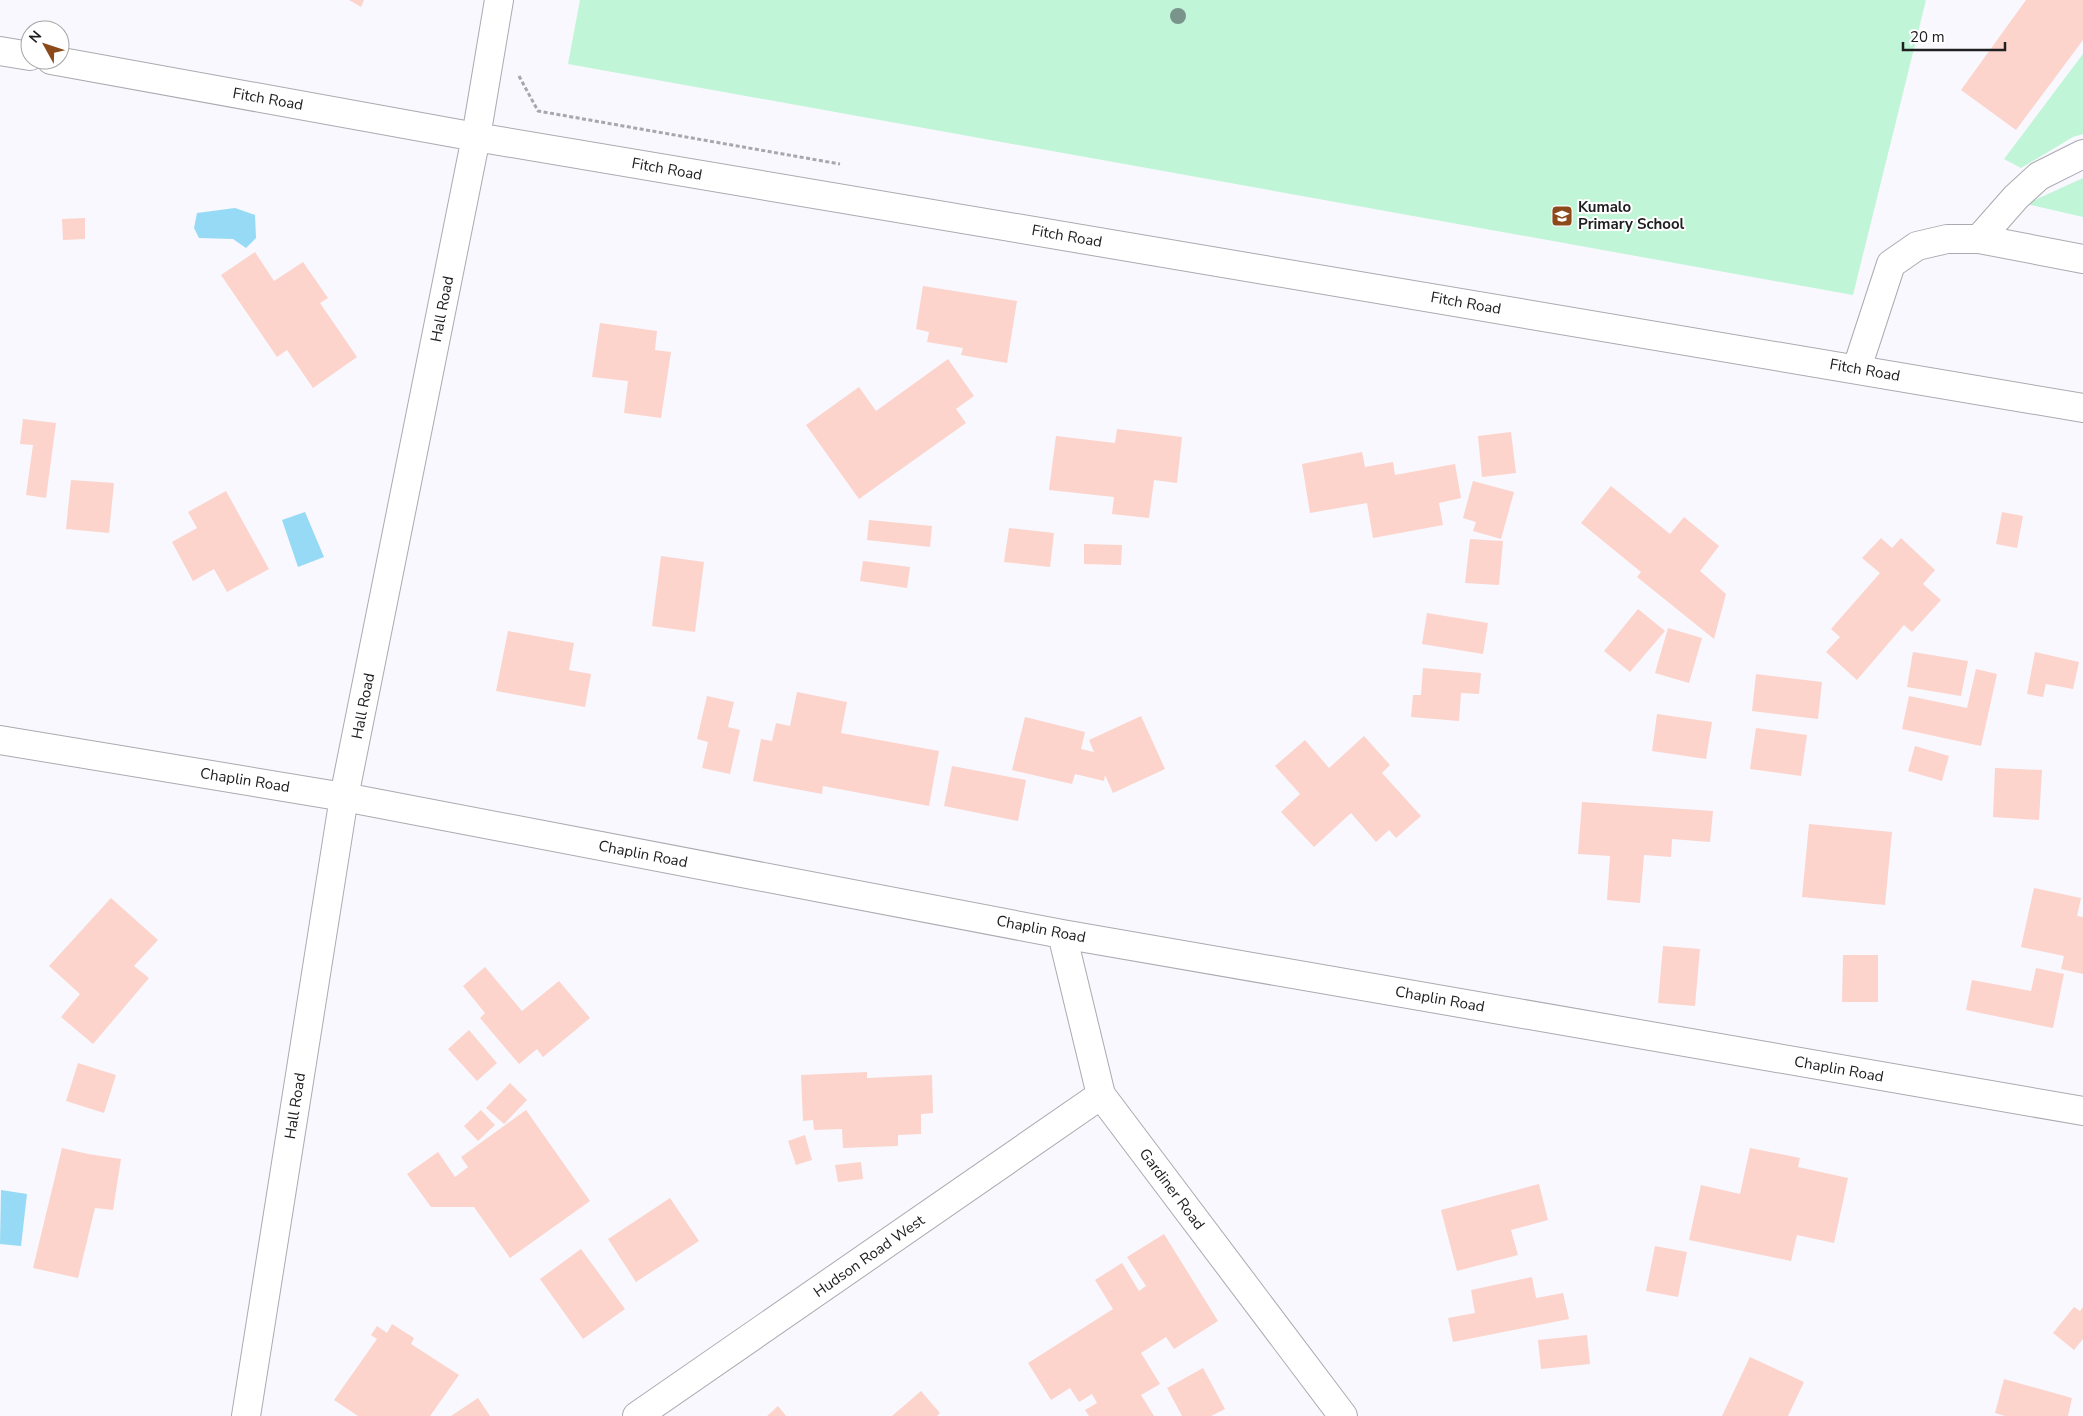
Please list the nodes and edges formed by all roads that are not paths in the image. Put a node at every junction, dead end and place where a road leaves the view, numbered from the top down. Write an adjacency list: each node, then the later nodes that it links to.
1 (499, 0): 5 (street, Hall Road)
2 (0, 51): 3 (street)
3 (20, 54)
4 (70, 63): 5 (street, Fitch Road)
5 (476, 137): 9 (street, Fitch Road); 12 (street, Hall Road)
6 (2083, 154): 7 (street)
7 (1979, 239): 8 (street); 9 (street)
8 (2083, 259)
9 (1857, 368): 10 (street, Fitch Road)
10 (2083, 408)
11 (0, 740): 12 (street, Chaplin Road)
12 (344, 797): 13 (street, Chaplin Road); 16 (street, Hall Road)
13 (1062, 934): 14 (street, Gardiner Road); 15 (street, Chaplin Road)
14 (1100, 1095): 17 (street, Hudson Road West); 18 (street, Gardiner Road)
15 (2083, 1111)
16 (246, 1416)
17 (638, 1416)
18 (1343, 1416)

